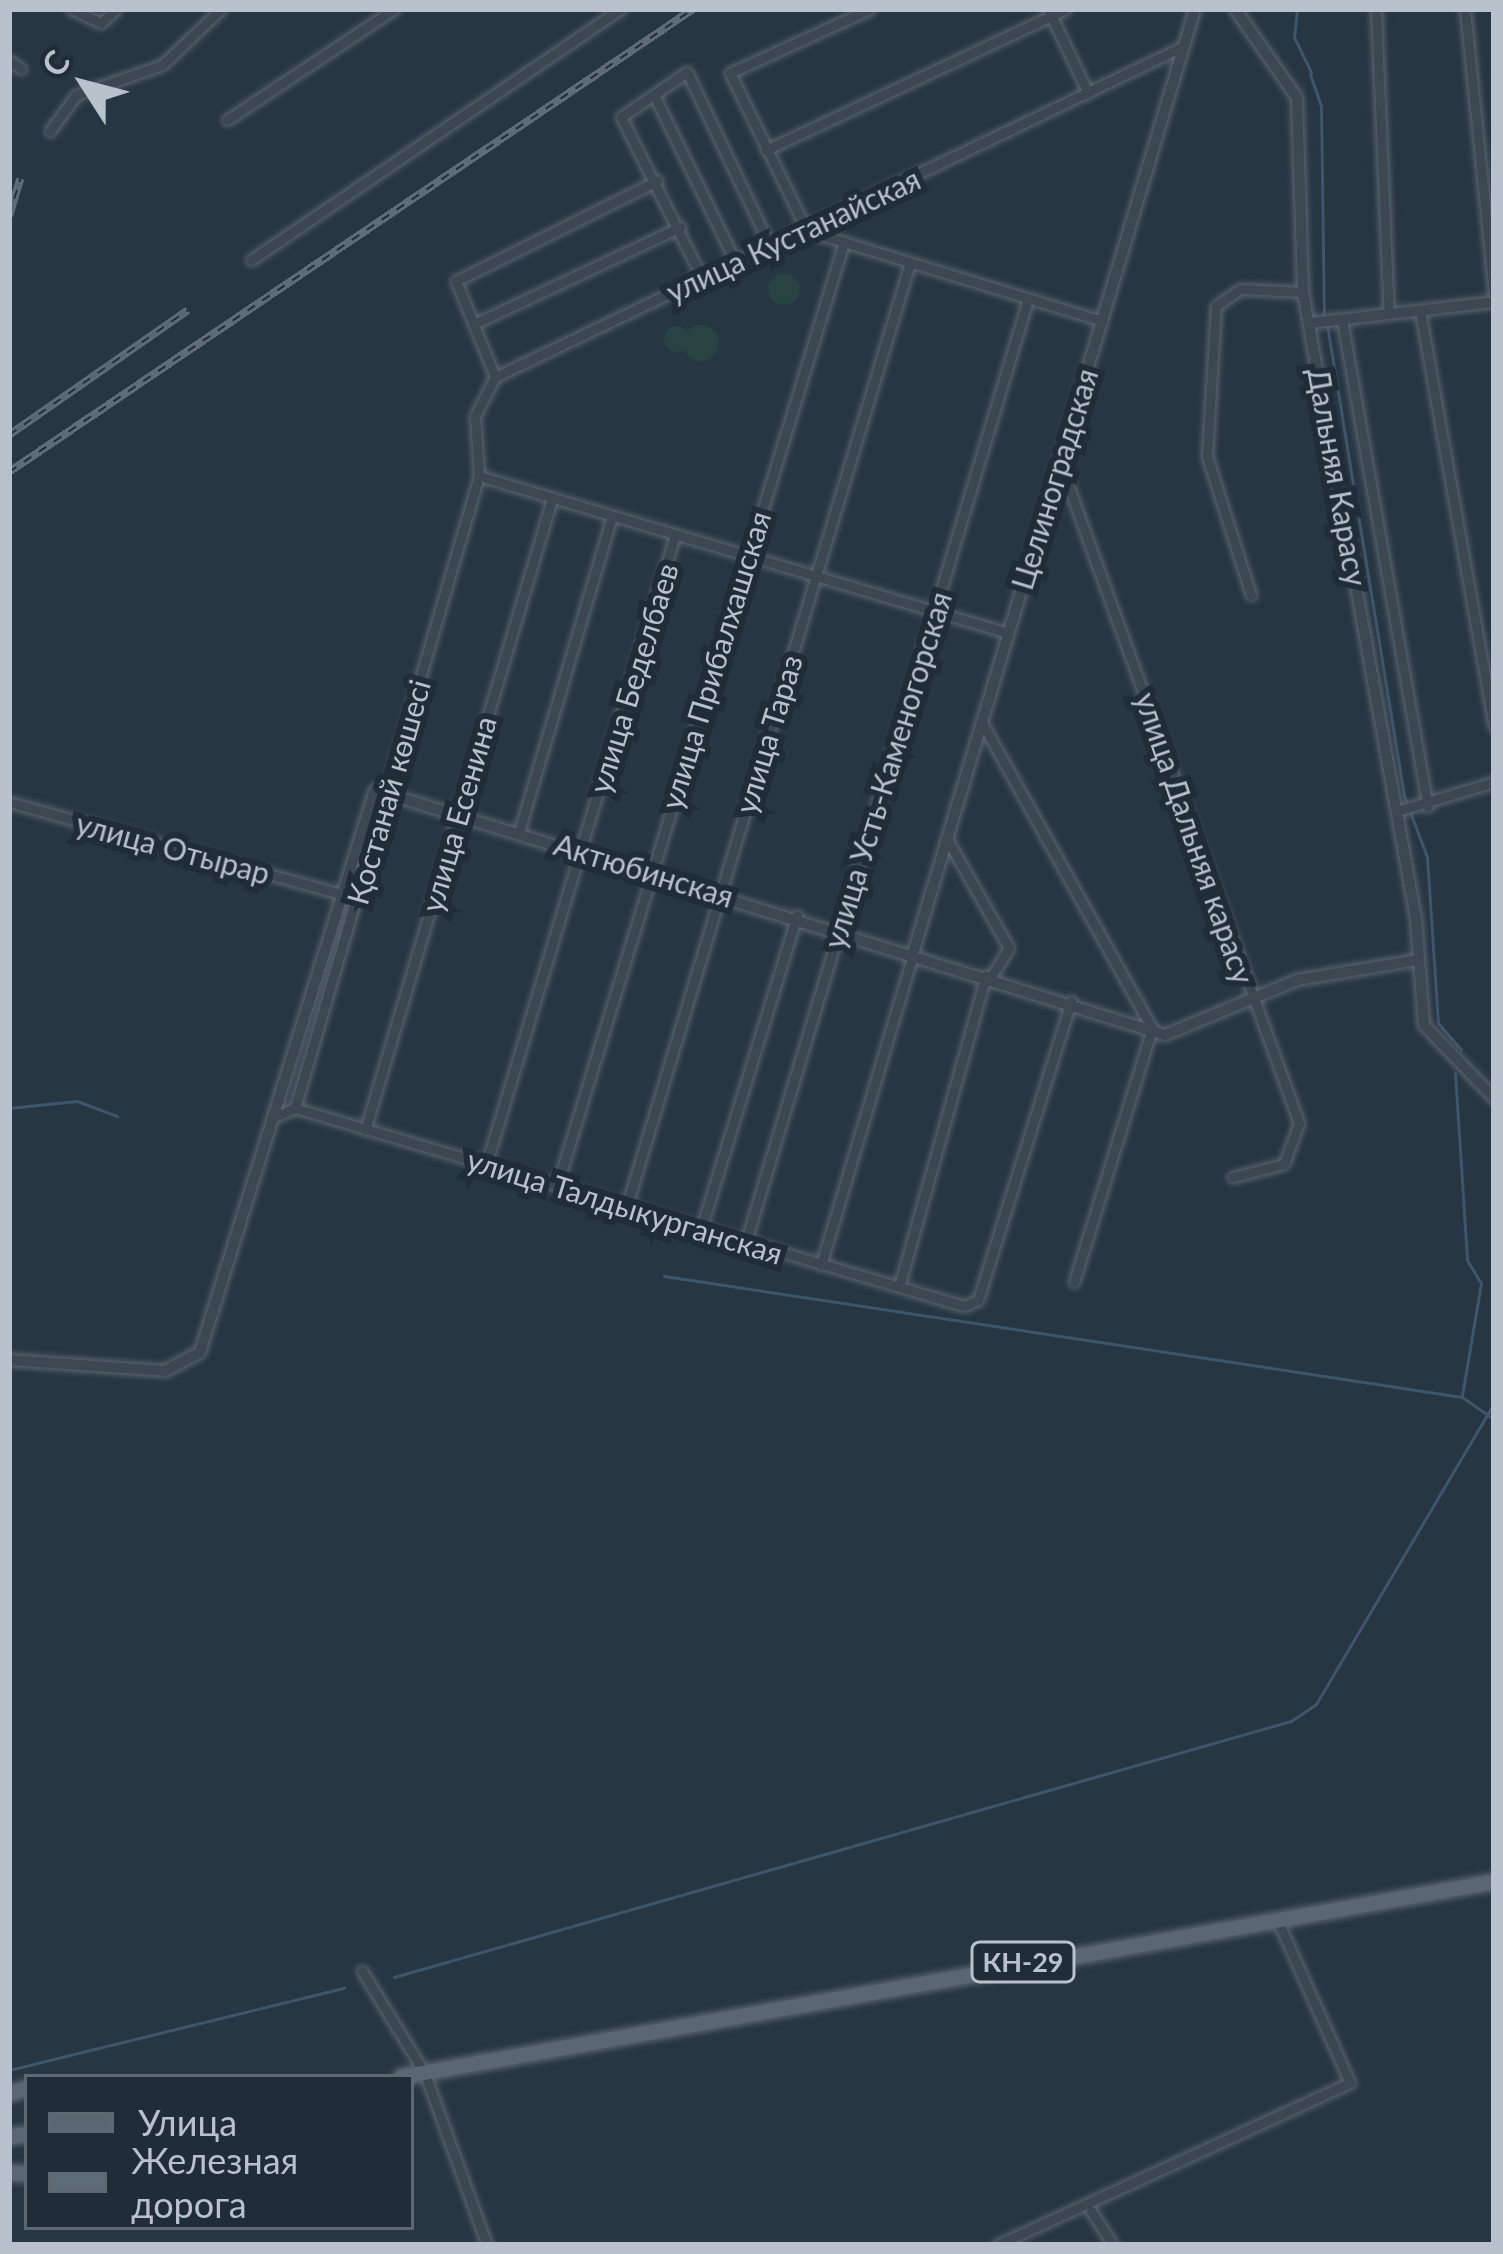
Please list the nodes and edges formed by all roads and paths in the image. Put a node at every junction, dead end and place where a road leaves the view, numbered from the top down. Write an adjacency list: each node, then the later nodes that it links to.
1 (70, 9): 2 (street)
2 (116, 9)
3 (221, 9): 19 (street)
4 (394, 9): 18 (street)
5 (621, 9): 27 (street)
6 (870, 9): 20 (street)
7 (1066, 9): 12 (street)
8 (1195, 9): 13 (street, Целиноградская)
9 (1235, 9): 30 (street, Дальняя Карасу)
10 (1376, 9): 34 (street)
11 (1465, 9): 32 (street)
12 (1050, 12): 16 (street); 20 (street)
13 (1184, 46): 16 (street, улица Кустанайская); 35 (street, Целиноградская)
14 (9, 60): 15 (street)
15 (20, 69)
16 (1088, 94): 23 (street, улица Кустанайская)
17 (654, 95): 21 (street); 25 (street); 26 (street)
18 (227, 120)
19 (50, 131)
20 (766, 150): 23 (street)
21 (656, 181): 22 (street); 37 (street)
22 (680, 227): 29 (street); 37 (street)
23 (807, 231): 24 (street); 25 (street, улица Кустанайская)
24 (844, 242): 28 (street); 44 (street, улица Прибалхашская)
25 (769, 244): 26 (street, улица Кустанайская)
26 (734, 259): 29 (street, улица Кустанайская)
27 (251, 260)
28 (910, 263): 31 (street); 45 (street, улица Тараз)
29 (701, 276): 38 (street, улица Кустанайская)
30 (1303, 292): 36 (street, Дальняя Карасу); 46 (street)
31 (1028, 299): 35 (street); 47 (street, улица Усть-Каменогорская)
32 (1494, 299): 33 (street)
33 (1420, 310): 34 (street); 50 (street)
34 (1389, 313): 36 (street)
35 (1102, 321): 39 (street, Целиноградская)
36 (1326, 321): 54 (street); 55 (street, Дальняя Карасу)
37 (474, 324): 38 (street)
38 (495, 377): 40 (street)
39 (1059, 460): 48 (street, Целиноградская); 68 (street, улица Дальняя карасу)
40 (478, 476): 41 (street); 52 (street, Қостанай көшесі)
41 (552, 499): 42 (street); 56 (street, улица Есенина)
42 (612, 517): 43 (street); 57 (street)
43 (676, 535): 44 (street); 59 (street, улица Беделбаев)
44 (747, 556): 45 (street); 60 (street, улица Прибалхашская)
45 (815, 577): 47 (street); 62 (street, улица Тараз)
46 (1250, 595)
47 (935, 611): 48 (street); 64 (street, улица Усть-Каменогорская)
48 (1008, 633): 49 (street, Целиноградская)
49 (981, 721): 58 (street, Целиноградская); 70 (street)
50 (1494, 726)
51 (1494, 782): 54 (street)
52 (389, 793): 56 (street, Актюбинская); 61 (street, Актюбинская); 72 (street, Қостанай көшесі)
53 (9, 802): 61 (street, улица Отырар)
54 (1425, 806): 55 (street)
55 (1397, 812): 66 (street, Дальняя Карасу)
56 (458, 814): 57 (street, Актюбинская); 74 (street, улица Есенина)
57 (519, 832): 59 (street, Актюбинская)
58 (947, 839): 65 (street, Целиноградская); 67 (street)
59 (581, 851): 60 (street, Актюбинская); 75 (street, улица Беделбаев)
60 (651, 872): 62 (street, Актюбинская); 77 (street, улица Прибалхашская)
61 (338, 893): 73 (street)
62 (720, 893): 63 (street, Актюбинская); 78 (street, улица Тараз)
63 (796, 915): 64 (street, Актюбинская); 79 (street)
64 (840, 928): 65 (street, Актюбинская); 80 (street, улица Усть-Каменогорская)
65 (914, 950): 67 (street, Актюбинская); 81 (street)
66 (1412, 962): 68 (street); 71 (street, Дальняя Карасу)
67 (990, 975): 69 (street, Актюбинская); 83 (street)
68 (1250, 998): 70 (street); 76 (street, улица Дальняя карасу)
69 (1071, 1000): 70 (street, Актюбинская); 83 (street, улица Талдыкурганская)
70 (1151, 1030): 82 (street)
71 (1494, 1098)
72 (295, 1108): 73 (street); 74 (street, улица Талдыкурганская)
73 (274, 1117): 84 (street)
74 (365, 1130): 75 (street, улица Талдыкурганская)
75 (486, 1165): 77 (street, улица Талдыкурганская)
76 (1234, 1177)
77 (557, 1186): 78 (street, улица Талдыкурганская)
78 (627, 1205): 79 (street, улица Талдыкурганская)
79 (701, 1229): 80 (street, улица Талдыкурганская)
80 (746, 1241): 81 (street, улица Талдыкурганская)
81 (821, 1265): 83 (street, улица Талдыкурганская)
82 (1074, 1282)
83 (899, 1287)
84 (9, 1360)
85 (1494, 1882): 86 (main road, КН-29)
86 (1277, 1919): 88 (main road, КН-29); 90 (street)
87 (362, 1971): 88 (street)
88 (425, 2074): 89 (main road, КН-29); 91 (street)
89 (414, 2075)
90 (1091, 2211): 92 (street); 93 (street)
91 (487, 2245)
92 (997, 2245)
93 (1113, 2245)

